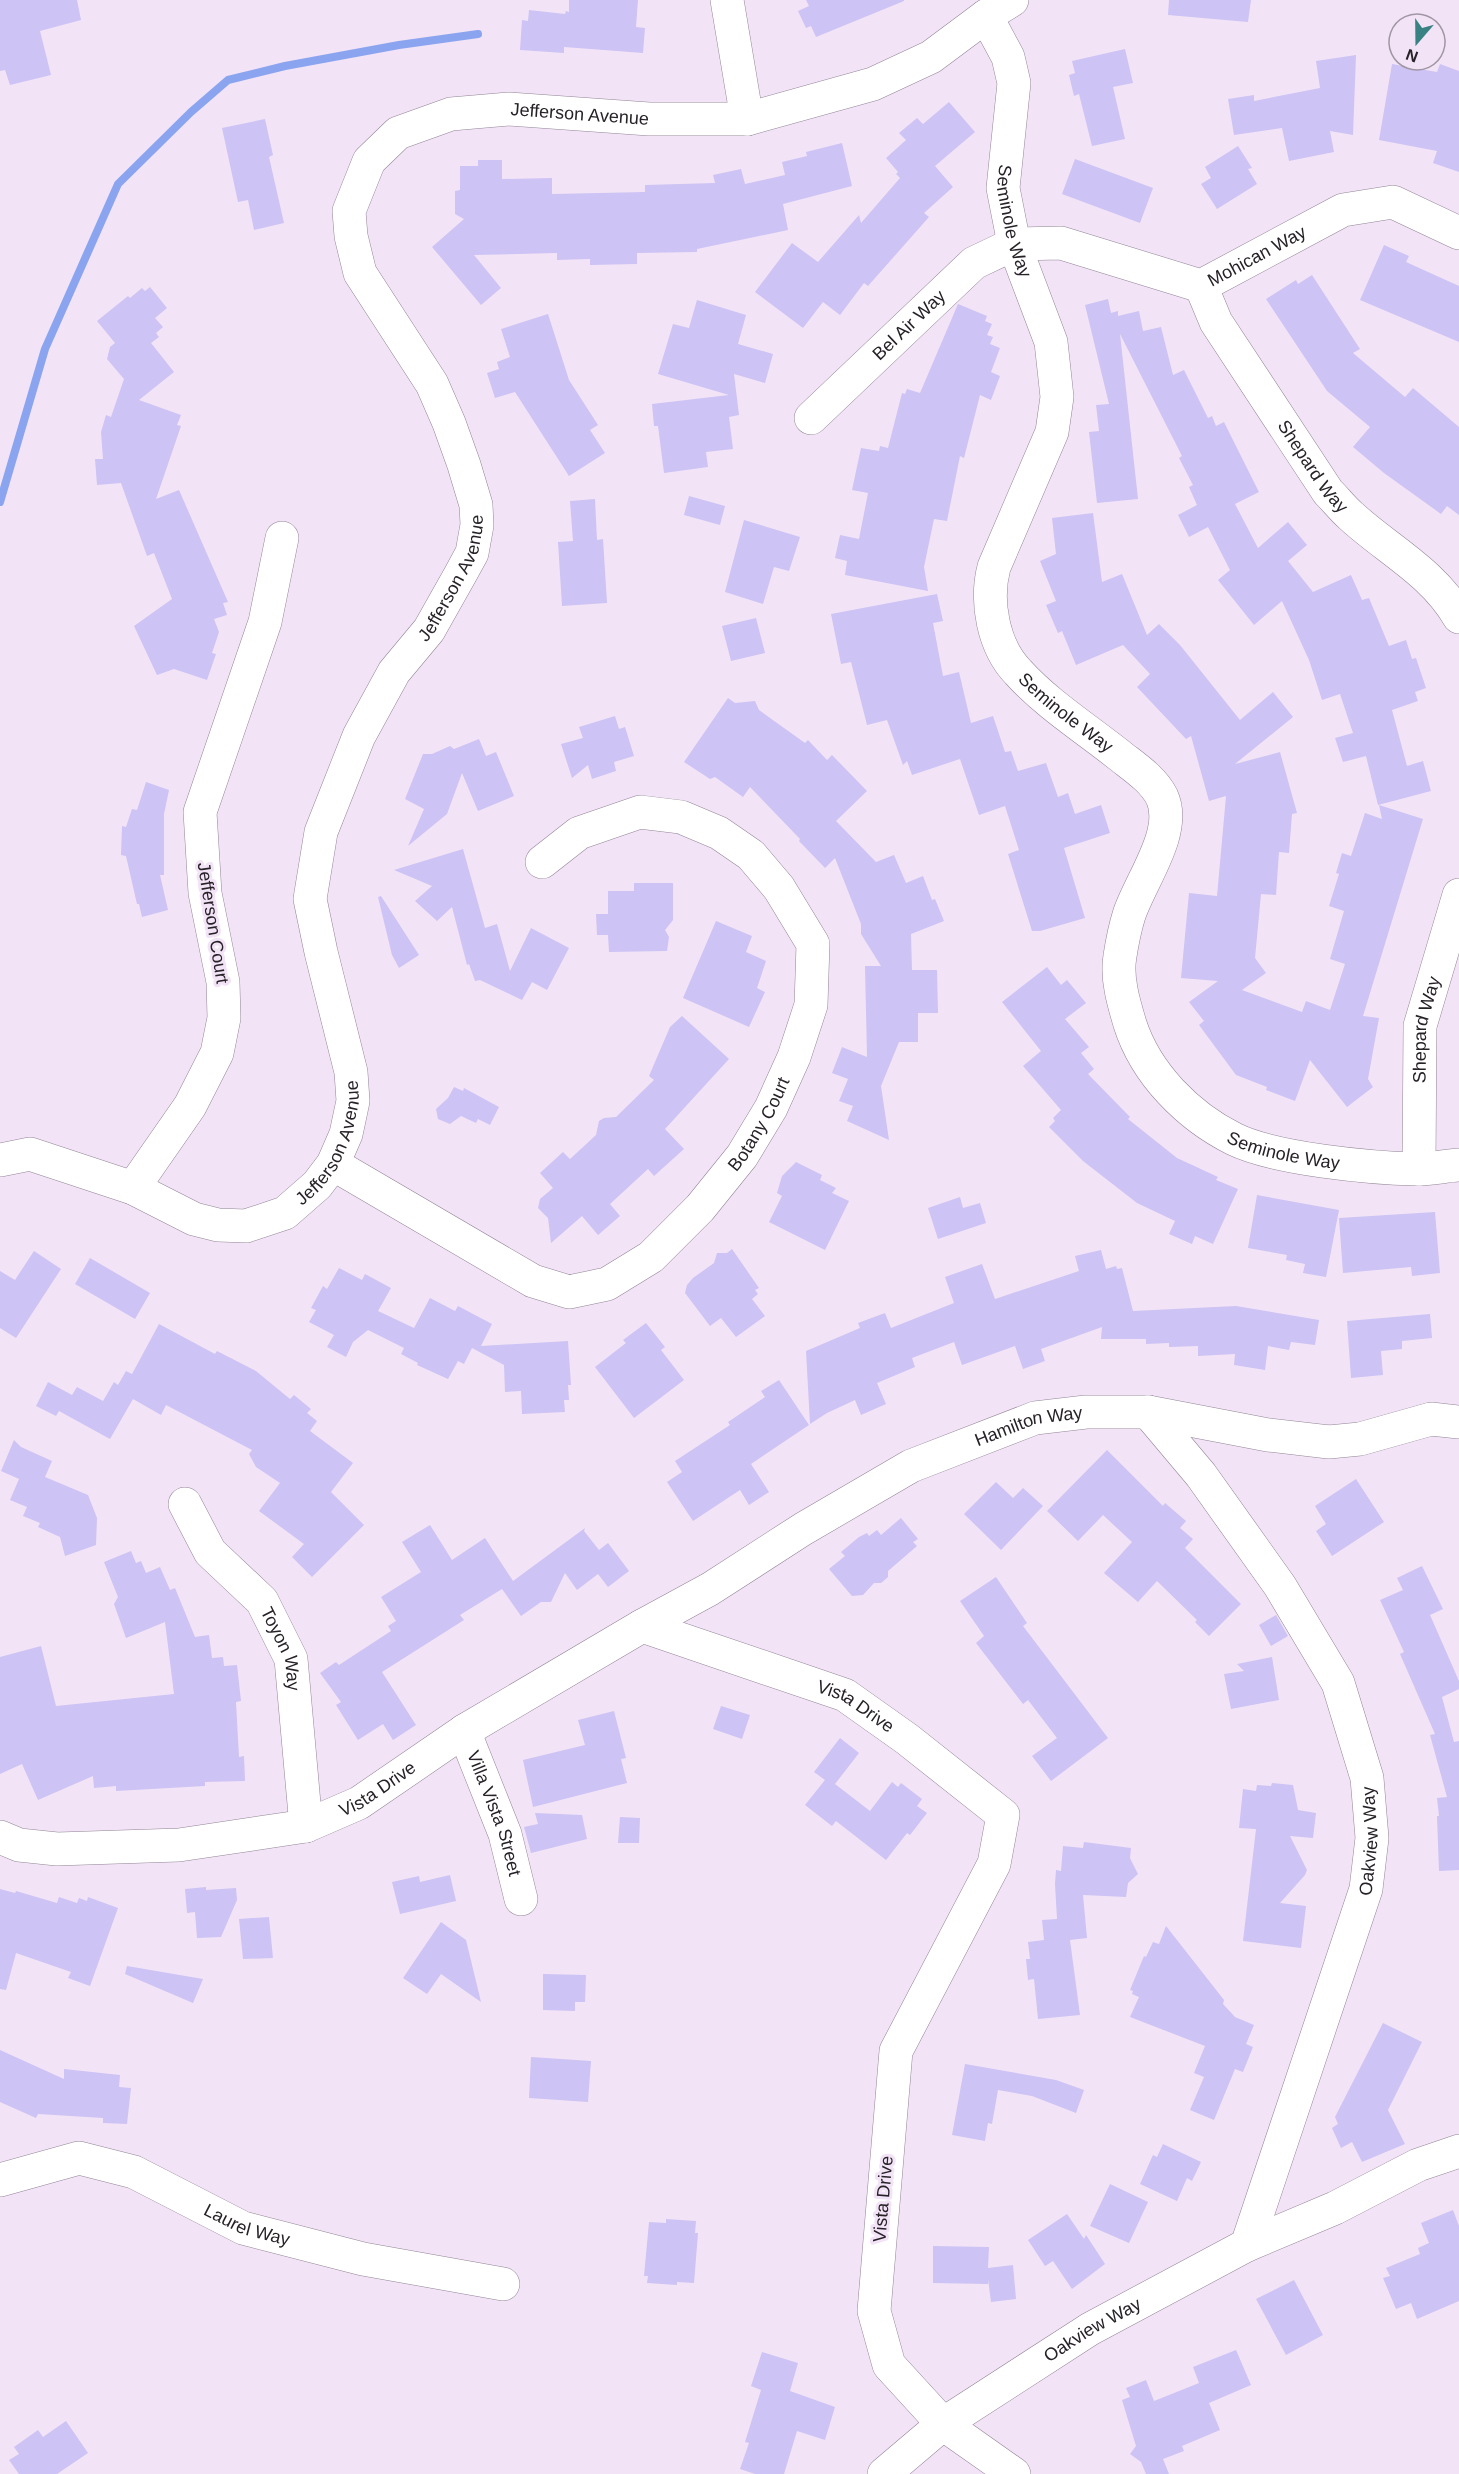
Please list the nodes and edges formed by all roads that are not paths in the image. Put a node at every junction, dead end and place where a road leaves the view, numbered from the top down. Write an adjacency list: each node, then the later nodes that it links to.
1 (727, 0): 3 (street)
2 (999, 8): 3 (street, Jefferson Avenue); 5 (street, Seminole Way)
3 (747, 119): 13 (street, Jefferson Avenue)
4 (1459, 232): 6 (street, Mohican Way)
5 (1014, 244): 6 (street, Mohican Way); 7 (street, Bel Air Way); 15 (street, Seminole Way)
6 (1201, 286): 9 (street, Shepard Way)
7 (811, 418)
8 (282, 538): 16 (street, Jefferson Court)
9 (1459, 617)
10 (542, 862): 13 (street, Botany Court)
11 (1459, 895): 15 (street, Shepard Way)
12 (0, 1160): 16 (street, Jefferson Avenue)
13 (333, 1164): 16 (street, Jefferson Avenue)
14 (1459, 1165): 15 (street, Seminole Way)
15 (1419, 1169)
16 (133, 1188)
17 (1148, 1412): 18 (street, Hamilton Way); 20 (street, Hamilton Way); 27 (street, Oakview Way)
18 (1459, 1422)
19 (185, 1504): 22 (street, Toyon Way)
20 (642, 1626): 21 (street, Vista Drive); 29 (street, Vista Drive)
21 (464, 1731): 22 (street, Vista Drive); 24 (street, Villa Vista Street)
22 (306, 1826): 23 (street, Vista Drive)
23 (0, 1837)
24 (521, 1899)
25 (1459, 2151): 27 (street, Oakview Way)
26 (0, 2180): 28 (street, Laurel Way)
27 (1247, 2245): 29 (street, Oakview Way)
28 (503, 2284)
29 (944, 2424): 30 (street, Oakview Way); 31 (street, Vista Drive)
30 (884, 2474)
31 (1014, 2474)

